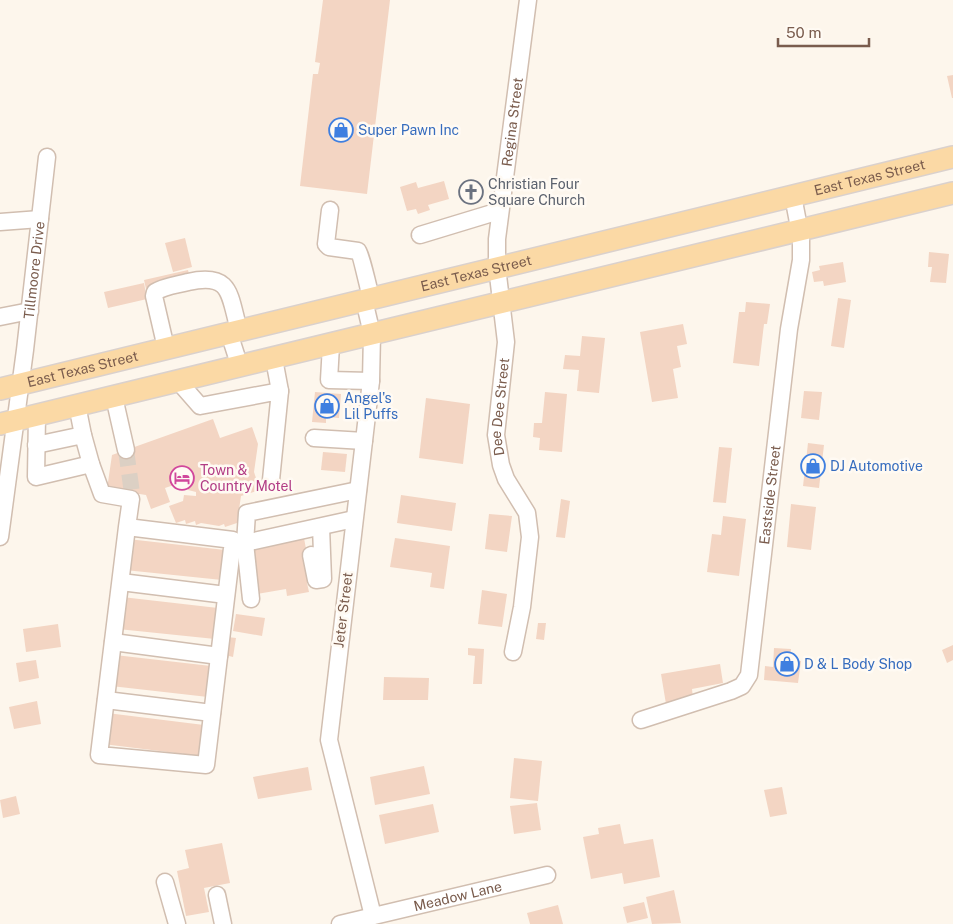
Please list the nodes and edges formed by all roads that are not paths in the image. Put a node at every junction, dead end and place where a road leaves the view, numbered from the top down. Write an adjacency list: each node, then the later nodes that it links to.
1 (528, 0): 7 (street, Regina Street)
2 (47, 157): 8 (street, Tillmoore Drive)
3 (953, 157): 5 (main road, East Texas Street)
4 (953, 193): 10 (main road)
5 (793, 196): 10 (street, Eastside Street); 12 (main road, East Texas Street)
6 (330, 210): 13 (street, Jeter Street)
7 (499, 211): 11 (street); 12 (street, Regina Street)
8 (40, 219): 9 (street); 15 (street, Tillmoore Drive)
9 (0, 222)
10 (800, 230): 14 (main road); 52 (street, Eastside Street)
11 (420, 235)
12 (497, 267): 13 (main road, East Texas Street); 14 (street, Regina Street)
13 (368, 299): 17 (main road, East Texas Street); 18 (street, Jeter Street)
14 (502, 303): 18 (main road); 48 (street, Dee Dee Street)
15 (30, 311): 16 (street); 25 (street, Tillmoore Drive)
16 (0, 318)
17 (234, 331): 20 (main road, East Texas Street); 20 (street); 22 (street)
18 (372, 334): 19 (main road); 23 (street, Jeter Street)
19 (331, 345): 21 (main road); 23 (street)
20 (166, 348): 25 (main road, East Texas Street)
21 (274, 358): 22 (main road); 26 (street)
22 (240, 367): 24 (main road)
23 (371, 381): 33 (street, Jeter Street)
24 (179, 382): 26 (street); 27 (main road)
25 (10, 387): 30 (street, Tillmoore Drive)
26 (280, 391): 37 (street)
27 (114, 397): 28 (main road); 35 (street)
28 (77, 405): 29 (main road); 31 (street)
29 (37, 415): 30 (main road); 34 (street)
30 (7, 422): 42 (street, Tillmoore Drive)
31 (83, 435): 34 (street); 36 (street)
32 (314, 438): 33 (street)
33 (364, 441): 38 (street, Jeter Street)
34 (36, 446): 36 (street)
35 (126, 450)
36 (92, 464): 40 (street)
37 (271, 480)
38 (358, 490): 39 (street, Jeter Street); 43 (street)
39 (354, 520): 41 (street); 56 (street, Jeter Street)
40 (127, 527): 44 (street); 45 (street)
41 (314, 528): 41 (street); 43 (street)
42 (0, 537)
43 (245, 543): 46 (street)
44 (121, 582): 45 (street); 47 (street)
45 (226, 595): 49 (street)
46 (251, 599)
47 (113, 642): 49 (street); 50 (street)
48 (513, 652)
49 (219, 656): 51 (street)
50 (106, 700): 51 (street); 51 (street)
51 (212, 713)
52 (641, 720)
53 (547, 875): 57 (street, Meadow Lane)
54 (165, 882): 58 (street)
55 (217, 895): 59 (street)
56 (373, 916): 57 (street, Meadow Lane); 60 (street, Meadow Lane)
57 (393, 918)
58 (177, 924)
59 (223, 924)
60 (340, 924)

